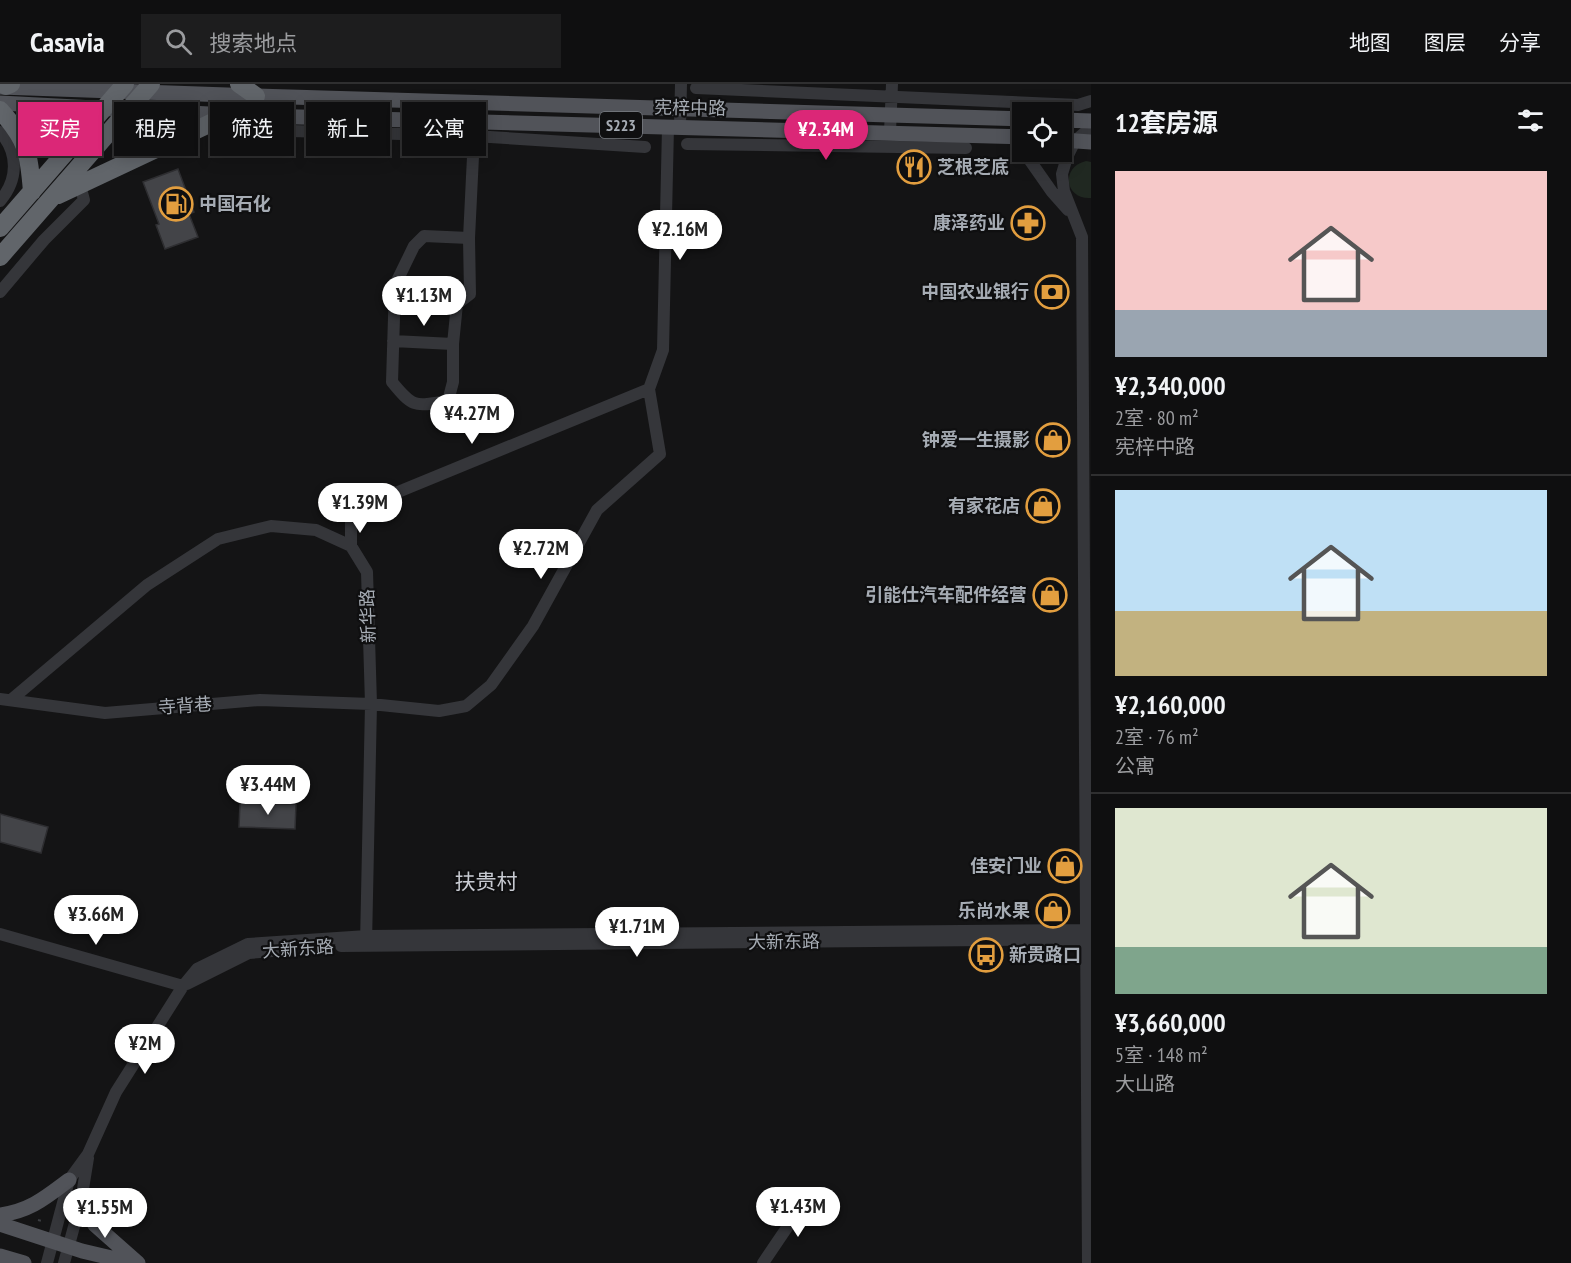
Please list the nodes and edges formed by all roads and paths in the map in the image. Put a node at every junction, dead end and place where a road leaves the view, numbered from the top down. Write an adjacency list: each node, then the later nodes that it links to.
1 (239, 84): 8 (highway)
2 (681, 84): 13 (street)
3 (892, 84): 15 (street)
4 (122, 87): 5 (main road, 宪梓中路 / S223); 7 (main road, S223); 11 (highway)
5 (148, 88): 8 (main road, 宪梓中路 / S223); 10 (highway)
6 (696, 88): 9 (street)
7 (4, 90): 11 (main road, S223)
8 (256, 96): 13 (main road, 宪梓中路 / S223)
9 (1091, 100)
10 (137, 102)
11 (105, 108): 12 (main road, 宪梓中路 / S223); 40 (highway)
12 (114, 109)
13 (680, 109): 15 (main road, 宪梓中路 / S223); 21 (street)
14 (0, 110): 40 (highway)
15 (892, 115): 16 (main road, 宪梓中路 / S223); 27 (street)
16 (1012, 119)
17 (1072, 120): 18 (main road)
18 (1091, 121)
19 (294, 123): 21 (main road, 宪梓中路 / S223)
20 (294, 126): 26 (street)
21 (674, 127): 27 (main road, 宪梓中路 / S223); 50 (street)
22 (1091, 127): 30 (street)
23 (114, 128): 41 (highway)
24 (210, 129): 39 (highway)
25 (0, 132): 42 (street)
26 (402, 132)
27 (890, 132): 28 (main road, 宪梓中路 / S223)
28 (1012, 136)
29 (486, 137): 34 (street)
30 (1072, 138)
31 (1072, 140): 32 (main road)
32 (1091, 142)
33 (687, 144): 35 (street)
34 (645, 147)
35 (966, 148)
36 (473, 156): 45 (street)
37 (1032, 162): 43 (street)
38 (1066, 162): 43 (street)
39 (80, 185): 41 (highway); 47 (street)
40 (32, 192): 44 (highway)
41 (51, 198): 46 (highway)
42 (0, 201)
43 (1074, 217): 55 (street)
44 (0, 228)
45 (469, 238): 48 (street); 49 (street)
46 (0, 257)
47 (0, 292)
48 (393, 341): 49 (street); 49 (street)
49 (453, 344)
50 (649, 389): 51 (street); 53 (street, 寺背巷)
51 (351, 546): 52 (street); 53 (street, 新华路)
52 (6, 699): 53 (street, 寺背巷)
53 (371, 704): 56 (street, 新华路)
54 (0, 934): 57 (street)
55 (1089, 934): 56 (street, 大新东路); 75 (street)
56 (366, 941): 57 (street, 大新东路)
57 (183, 986): 58 (street)
58 (88, 1154): 59 (street); 61 (street)
59 (69, 1180): 62 (main road); 66 (street)
60 (809, 1195): 74 (street)
61 (81, 1202): 67 (street); 73 (main road)
62 (0, 1215)
63 (38, 1220): 64 (path)
64 (45, 1222)
65 (0, 1224): 66 (main road)
66 (53, 1241): 67 (main road); 70 (street)
67 (68, 1246): 71 (street); 72 (main road)
68 (0, 1256): 69 (main road)
69 (24, 1263)
70 (47, 1263)
71 (64, 1263)
72 (133, 1263)
73 (138, 1263)
74 (762, 1263)
75 (1088, 1263)

